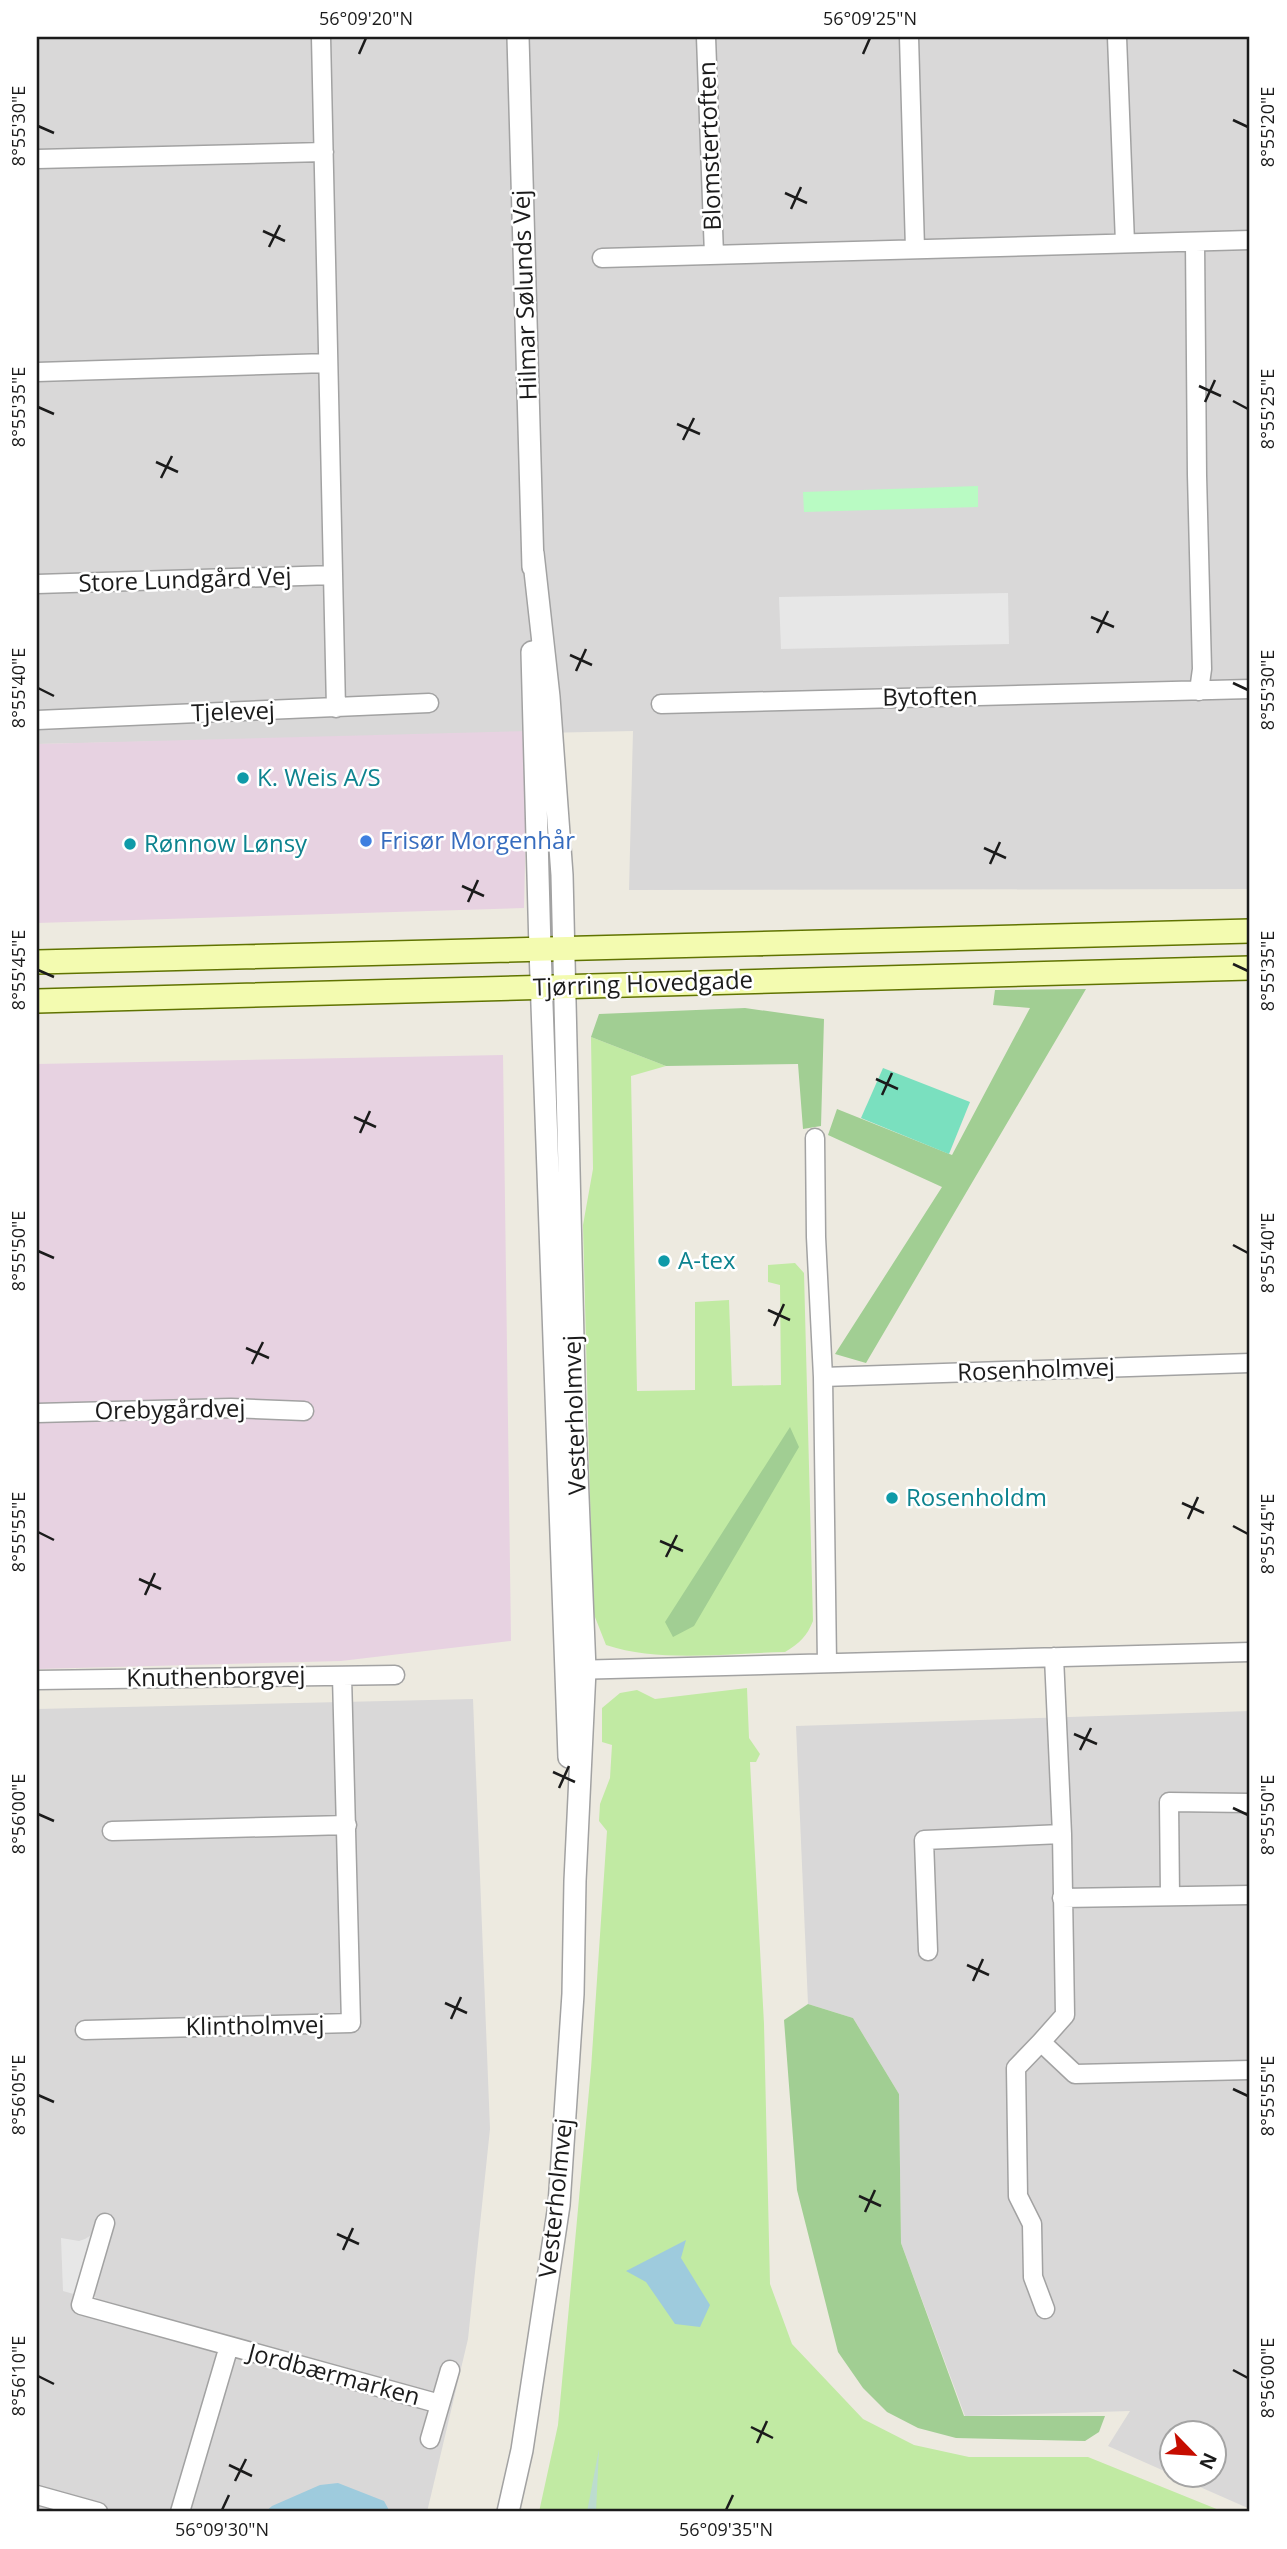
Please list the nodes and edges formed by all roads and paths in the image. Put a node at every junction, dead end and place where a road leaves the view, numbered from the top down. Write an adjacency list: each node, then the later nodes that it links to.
1 (321, 37): 6 (street)
2 (518, 37): 16 (street, Hilmar Sølunds Vej)
3 (706, 37): 12 (street, Blomstertoften)
4 (909, 37): 11 (street)
5 (1117, 37): 10 (street)
6 (324, 152): 7 (street); 14 (street)
7 (37, 159)
8 (1250, 240): 9 (street, Blomstertoften)
9 (1195, 242): 10 (street, Blomstertoften); 20 (street)
10 (1125, 243): 11 (street, Blomstertoften)
11 (915, 249): 12 (street, Blomstertoften)
12 (714, 255): 13 (street, Blomstertoften)
13 (602, 258)
14 (328, 363): 15 (street); 17 (street)
15 (37, 372)
16 (533, 553): 26 (street, Hilmar Sølunds Vej); 27 (street, Hilmar Sølunds Vej)
17 (333, 575): 18 (street, Store Lundgård Vej); 23 (street)
18 (37, 584)
19 (1250, 689): 20 (street, Bytoften)
20 (1199, 691): 22 (street, Bytoften)
21 (429, 703): 23 (street, Tjelevej)
22 (661, 704)
23 (336, 708): 24 (street, Tjelevej)
24 (37, 720)
25 (1250, 931): 26 (main road, Tjørring Hovedgade)
26 (564, 949): 27 (main road, Tjørring Hovedgade); 30 (street, Vesterholmvej)
27 (540, 950): 28 (main road, Tjørring Hovedgade); 30 (street, Hilmar Sølunds Vej)
28 (37, 962)
29 (1250, 968): 30 (main road, Tjørring Hovedgade)
30 (553, 986): 31 (main road, Tjørring Hovedgade); 40 (street, Vesterholmvej)
31 (37, 1001)
32 (815, 1138): 34 (street)
33 (1250, 1363): 34 (street, Rosenholmvej)
34 (823, 1377): 39 (street)
35 (304, 1411): 36 (street, Orebygårdvej)
36 (37, 1413)
37 (1250, 1651): 38 (street)
38 (1054, 1657): 39 (street); 47 (street)
39 (827, 1663): 40 (street)
40 (575, 1670): 64 (street, Vesterholmvej)
41 (395, 1675): 42 (street, Knuthenborgvej)
42 (342, 1676): 43 (street, Knuthenborgvej); 45 (street, Klintholmvej)
43 (37, 1679)
44 (1250, 1803): 49 (street)
45 (346, 1825): 46 (street); 52 (street, Klintholmvej)
46 (112, 1831)
47 (1062, 1835): 50 (street); 51 (street)
48 (1250, 1895): 49 (street)
49 (1170, 1896): 50 (street)
50 (1062, 1898): 53 (street)
51 (928, 1951)
52 (85, 2030)
53 (1041, 2042): 54 (street); 56 (street)
54 (1250, 2070)
55 (105, 2223): 57 (street, Jordbærmarken)
56 (1045, 2309)
57 (229, 2346): 59 (street, Jordbærmarken); 63 (street, Jordbærmarken)
58 (450, 2370): 59 (street, Jordbærmarken)
59 (440, 2404): 60 (street, Jordbærmarken)
60 (430, 2439)
61 (37, 2495): 62 (street)
62 (98, 2512)
63 (180, 2512)
64 (508, 2512)

